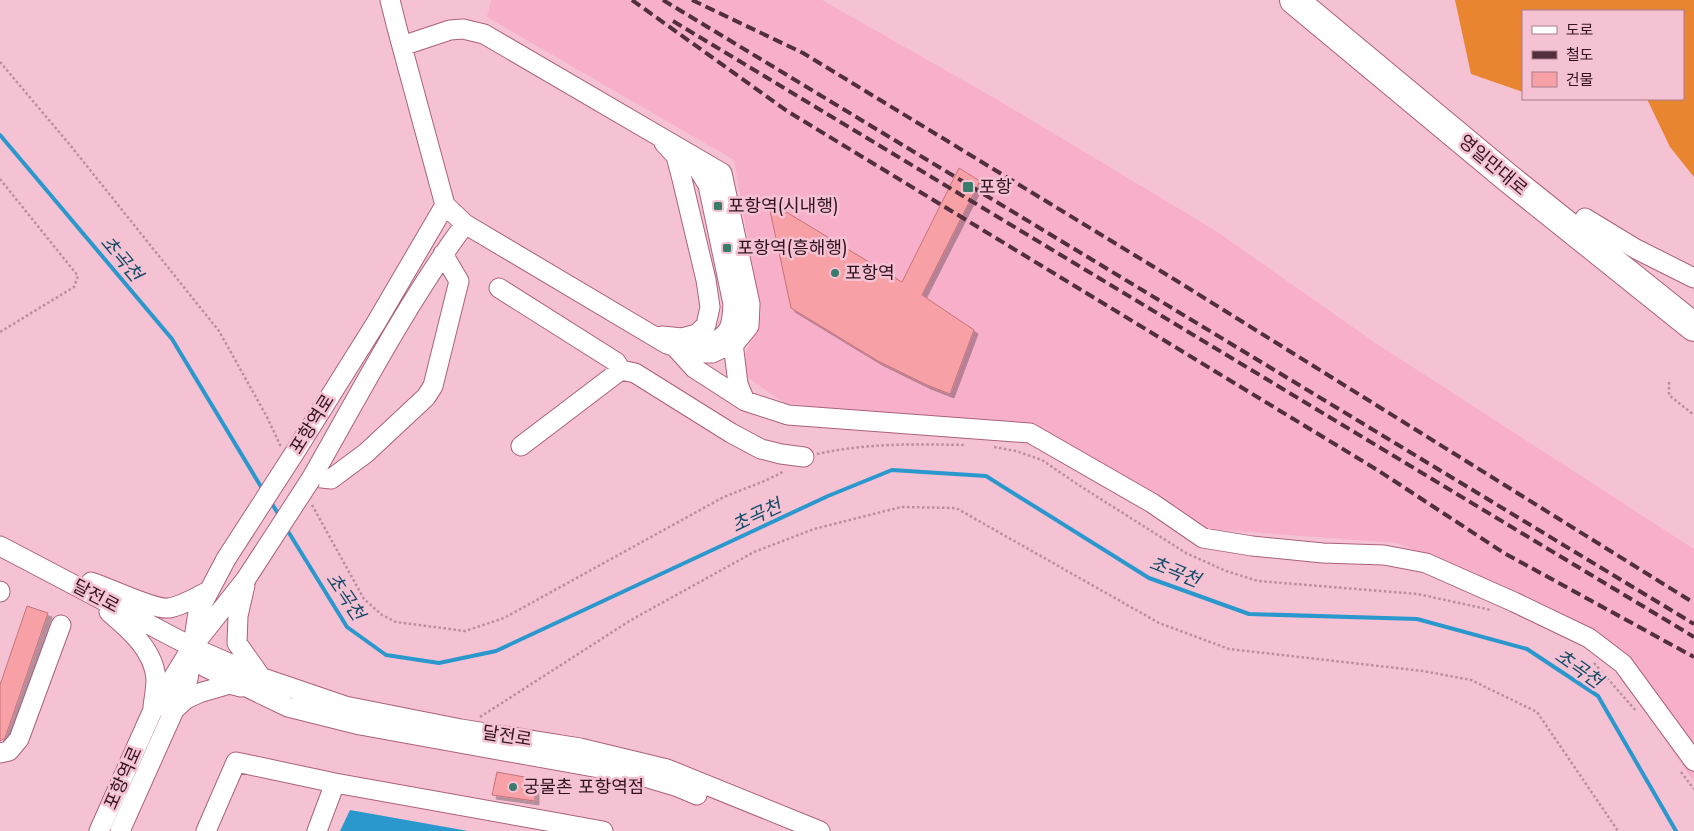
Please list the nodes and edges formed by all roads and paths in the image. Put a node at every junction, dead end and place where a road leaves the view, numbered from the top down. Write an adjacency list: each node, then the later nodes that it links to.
1 (390, 0): 4 (street)
2 (1294, 0): 16 (highway, 영일만대로)
3 (1321, 0): 10 (highway, 영일만대로)
4 (402, 46): 6 (street); 9 (street)
5 (0, 62): 28 (path)
6 (658, 136): 7 (street); 18 (street)
7 (688, 153): 19 (street); 20 (street)
8 (0, 179): 17 (path)
9 (445, 205): 11 (street); 28 (street, 포항역로)
10 (1585, 218): 13 (street); 15 (highway, 영일만대로)
11 (465, 224): 12 (street, 포항역로); 18 (street)
12 (442, 254): 30 (street, 포항역로); 30 (street)
13 (1694, 278)
14 (499, 288): 21 (street)
15 (1694, 308)
16 (1694, 327)
17 (0, 332)
18 (650, 334): 20 (street)
19 (733, 343): 20 (street); 23 (street)
20 (679, 348): 23 (street)
21 (621, 370): 26 (street); 29 (street)
22 (1669, 382): 24 (path)
23 (745, 402): 47 (street)
24 (1694, 415)
25 (966, 445): 29 (path)
26 (521, 446)
27 (992, 447): 37 (path)
28 (290, 450): 36 (street, 포항역로, bridge)
29 (804, 457): 31 (path)
30 (312, 478): 34 (street, 포항역로, bridge)
31 (311, 503)
32 (0, 546): 33 (street, 달전로)
33 (50, 572): 35 (street, 달전로); 36 (street)
34 (246, 579): 39 (street, 포항역로); 41 (street)
35 (86, 591): 39 (street, 달전로); 43 (street)
36 (209, 591): 39 (street, 포항역로)
37 (1492, 610)
38 (61, 625): 46 (street)
39 (192, 648): 41 (street, 달전로); 42 (street, 포항역로); 43 (street, 포항역로)
40 (1588, 656): 44 (path)
41 (258, 684): 42 (street); 45 (street, 달전로); 56 (street, 달전로)
42 (174, 710): 52 (street, 포항역로)
43 (152, 712): 51 (street, 포항역로)
44 (1638, 713)
45 (461, 729): 57 (street, 달전로); 58 (path)
46 (0, 753)
47 (1686, 764): 49 (path)
48 (335, 783): 50 (street); 53 (street); 54 (street)
49 (1694, 789)
50 (583, 829): 55 (street)
51 (99, 831)
52 (120, 831)
53 (206, 831)
54 (317, 831)
55 (603, 831)
56 (787, 831)
57 (820, 831)
58 (1618, 831)

